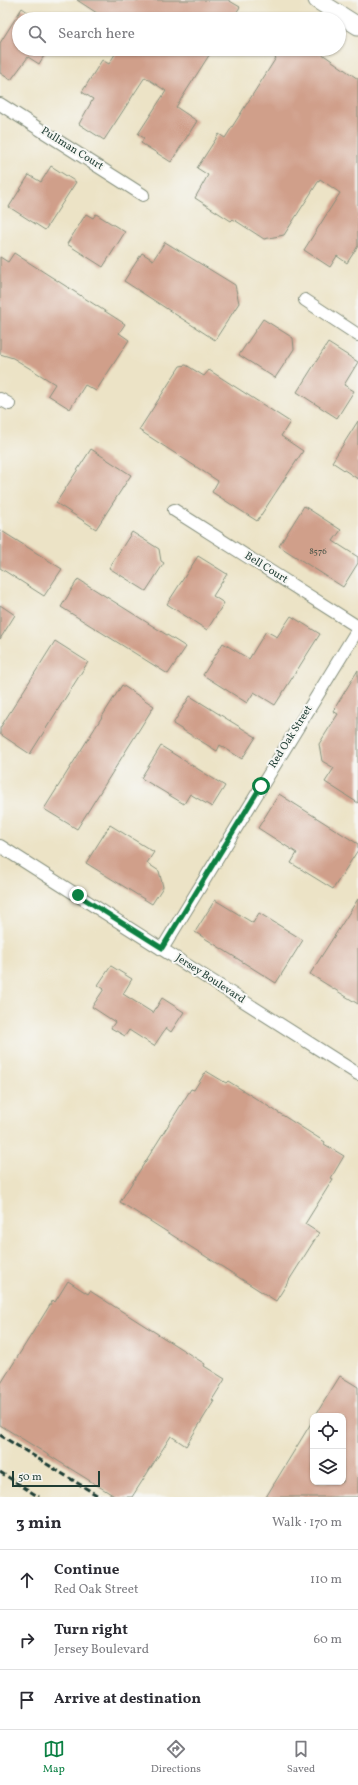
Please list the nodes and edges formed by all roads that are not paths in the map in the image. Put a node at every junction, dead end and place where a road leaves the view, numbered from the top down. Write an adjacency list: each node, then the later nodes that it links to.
1 (318, 0): 2 (main road)
2 (336, 12)
3 (346, 18): 4 (main road)
4 (358, 26)
5 (0, 104): 6 (street, Pullman Court)
6 (143, 195)
7 (305, 300): 8 (street)
8 (358, 335)
9 (174, 510): 10 (street, Bell Court)
10 (358, 628): 12 (street, Red Oak Street)
11 (0, 846): 12 (street, Jersey Boulevard)
12 (162, 948): 13 (street, Jersey Boulevard)
13 (358, 1074)

